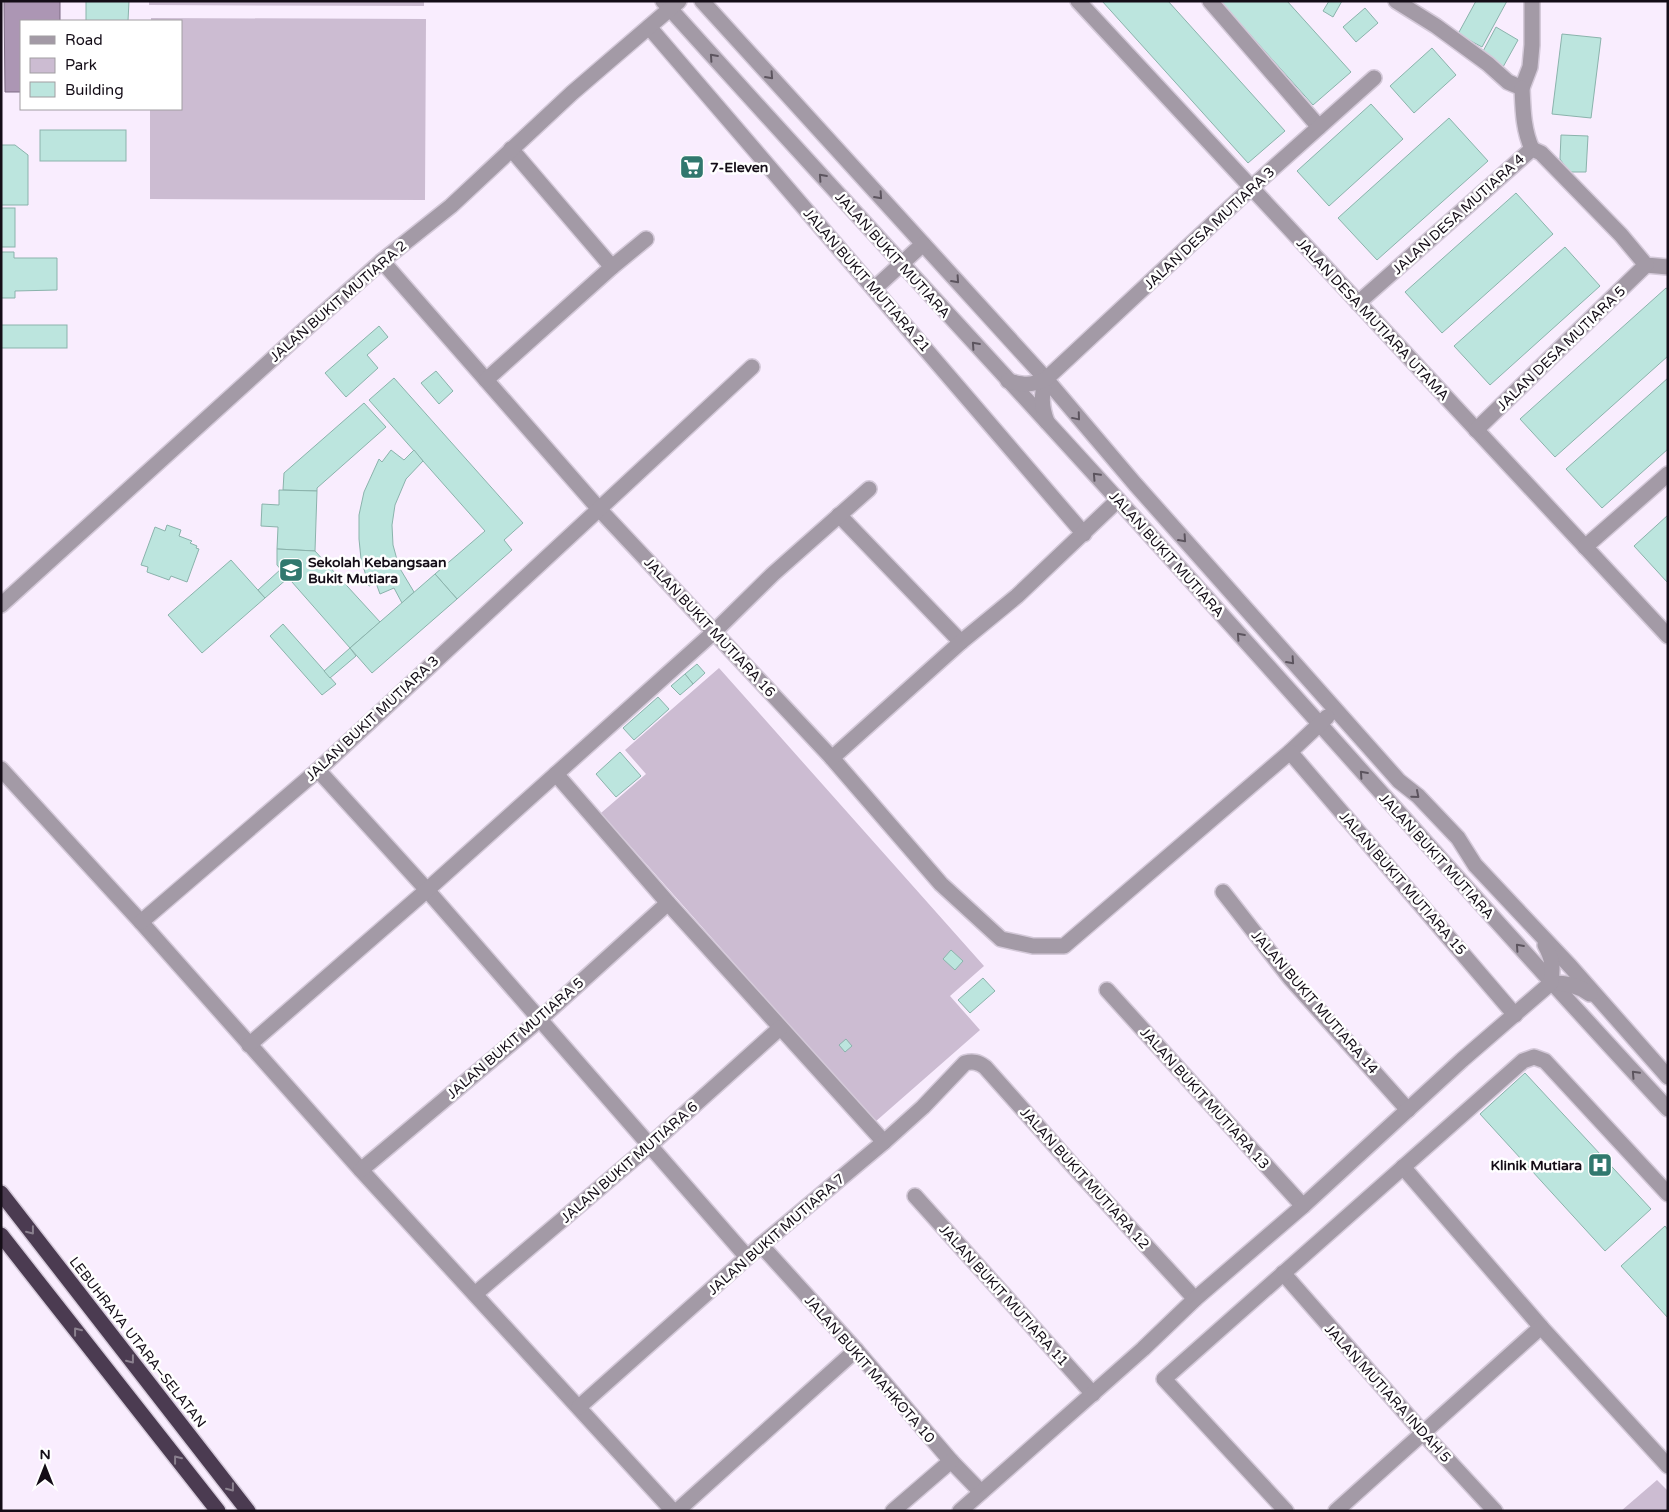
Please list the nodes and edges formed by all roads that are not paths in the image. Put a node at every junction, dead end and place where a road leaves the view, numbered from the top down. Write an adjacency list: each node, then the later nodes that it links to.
1 (702, 1): 15 (street, JALAN BUKIT MUTIARA, one-way to 15)
2 (1078, 1): 13 (street, JALAN DESA MUTIARA UTAMA)
3 (1210, 1): 10 (street)
4 (1396, 1): 9 (street)
5 (1532, 1): 9 (street)
6 (671, 4): 7 (street, JALAN BUKIT MUTIARA 2); 17 (street, JALAN BUKIT MUTIARA, one-way to 6)
7 (649, 27): 12 (street, JALAN BUKIT MUTIARA 2); 21 (street, JALAN BUKIT MUTIARA 21)
8 (1374, 78): 10 (street, JALAN DESA MUTIARA 3)
9 (1522, 88): 11 (street)
10 (1319, 127): 13 (street, JALAN DESA MUTIARA 3)
11 (1532, 148): 18 (street, JALAN DESA MUTIARA 4); 22 (street, JALAN DESA MUTIARA 4)
12 (511, 149): 16 (street, JALAN BUKIT MUTIARA 2); 19 (street)
13 (1252, 187): 22 (street, JALAN DESA MUTIARA UTAMA); 24 (street, JALAN DESA MUTIARA 3)
14 (646, 239): 19 (street)
15 (923, 244): 17 (street); 24 (street, JALAN BUKIT MUTIARA, one-way to 24)
16 (382, 261): 25 (street, JALAN BUKIT MUTIARA 16); 36 (street, JALAN BUKIT MUTIARA 2)
17 (902, 265): 21 (street); 26 (street, JALAN BUKIT MUTIARA, one-way to 17)
18 (1646, 265): 20 (street); 28 (street, JALAN DESA MUTIARA 5)
19 (612, 267): 25 (street)
20 (1668, 267)
21 (874, 289): 34 (street, JALAN BUKIT MUTIARA 21)
22 (1358, 303): 28 (street, JALAN DESA MUTIARA UTAMA)
23 (752, 367): 32 (street, JALAN BUKIT MUTIARA 3)
24 (1046, 379): 26 (street); 27 (street); 40 (street, JALAN BUKIT MUTIARA, one-way to 40)
25 (486, 380): 32 (street, JALAN BUKIT MUTIARA 16)
26 (1008, 381): 27 (street, JALAN BUKIT MUTIARA)
27 (1048, 424): 31 (street, JALAN BUKIT MUTIARA, one-way to 27)
28 (1476, 430): 35 (street, JALAN DESA MUTIARA UTAMA)
29 (1668, 474): 35 (street)
30 (869, 489): 33 (street)
31 (1118, 500): 34 (street); 41 (street, JALAN BUKIT MUTIARA, one-way to 31)
32 (599, 509): 37 (street, JALAN BUKIT MUTIARA 16); 45 (street, JALAN BUKIT MUTIARA 3)
33 (839, 515): 37 (street); 39 (street)
34 (1084, 534): 39 (street)
35 (1585, 547): 38 (street, JALAN DESA MUTIARA UTAMA)
36 (1, 605)
37 (714, 632): 43 (street, JALAN BUKIT MUTIARA 16); 46 (street)
38 (1668, 636)
39 (961, 642): 43 (street)
40 (1335, 710): 41 (street); 51 (street, JALAN BUKIT MUTIARA, one-way to 51)
41 (1319, 724): 42 (street); 52 (street, JALAN BUKIT MUTIARA, one-way to 41)
42 (1290, 752): 43 (street, JALAN BUKIT MUTIARA 16); 55 (street, JALAN BUKIT MUTIARA 15)
43 (832, 758)
44 (1, 768): 50 (street)
45 (318, 770): 47 (street); 50 (street, JALAN BUKIT MUTIARA 3)
46 (556, 774): 47 (street); 49 (street)
47 (427, 890): 56 (street); 58 (street)
48 (1223, 892): 62 (street, JALAN BUKIT MUTIARA 14)
49 (668, 903): 56 (street, JALAN BUKIT MUTIARA 5); 57 (street)
50 (141, 922): 58 (street)
51 (1537, 930): 52 (street); 54 (street, JALAN BUKIT MUTIARA)
52 (1551, 983): 54 (street); 55 (street); 61 (street, JALAN BUKIT MUTIARA, one-way to 52)
53 (1107, 990): 70 (street, JALAN BUKIT MUTIARA 13)
54 (1603, 1003): 60 (street, JALAN BUKIT MUTIARA)
55 (1515, 1015): 62 (street)
56 (539, 1020): 64 (street); 66 (street, JALAN BUKIT MUTIARA 5)
57 (780, 1028): 63 (street); 64 (street, JALAN BUKIT MUTIARA 6)
58 (249, 1045): 66 (street)
59 (971, 1061): 63 (street, JALAN BUKIT MUTIARA 7); 76 (street, JALAN BUKIT MUTIARA 12)
60 (1668, 1077)
61 (1668, 1109)
62 (1408, 1110): 70 (street)
63 (884, 1142): 72 (street, JALAN BUKIT MUTIARA 7)
64 (650, 1146): 73 (street); 75 (street, JALAN BUKIT MUTIARA 6)
65 (1403, 1167): 68 (street); 74 (street); 77 (street)
66 (361, 1170): 75 (street)
67 (1, 1193): 86 (highway, LEBUHRAYA UTARA–SELATAN, one-way to 86)
68 (1668, 1194)
69 (915, 1196): 79 (street, JALAN BUKIT MUTIARA 11)
70 (1303, 1206): 76 (street)
71 (1, 1235): 85 (highway, one-way to 71)
72 (761, 1245): 73 (street, JALAN BUKIT MUTIARA 7); 78 (street, JALAN BUKIT MAHKOTA 10)
73 (747, 1257): 80 (street, JALAN BUKIT MUTIARA 7)
74 (1283, 1273): 81 (street, JALAN MUTIARA INDAH 5); 91 (street)
75 (475, 1294): 80 (street)
76 (1196, 1299): 79 (street)
77 (1541, 1327): 81 (street); 83 (street)
78 (856, 1350): 82 (street, JALAN BUKIT MAHKOTA 10); 88 (street)
79 (1092, 1394): 84 (street)
80 (579, 1406): 87 (street)
81 (1423, 1433): 92 (street); 93 (street, JALAN MUTIARA INDAH 5)
82 (951, 1461): 84 (street, JALAN BUKIT MAHKOTA 10); 89 (street)
83 (1668, 1466)
84 (981, 1492): 90 (street)
85 (218, 1511)
86 (248, 1511)
87 (673, 1511)
88 (677, 1511)
89 (893, 1511)
90 (960, 1511)
91 (1286, 1511)
92 (1336, 1511)
93 (1494, 1511)

